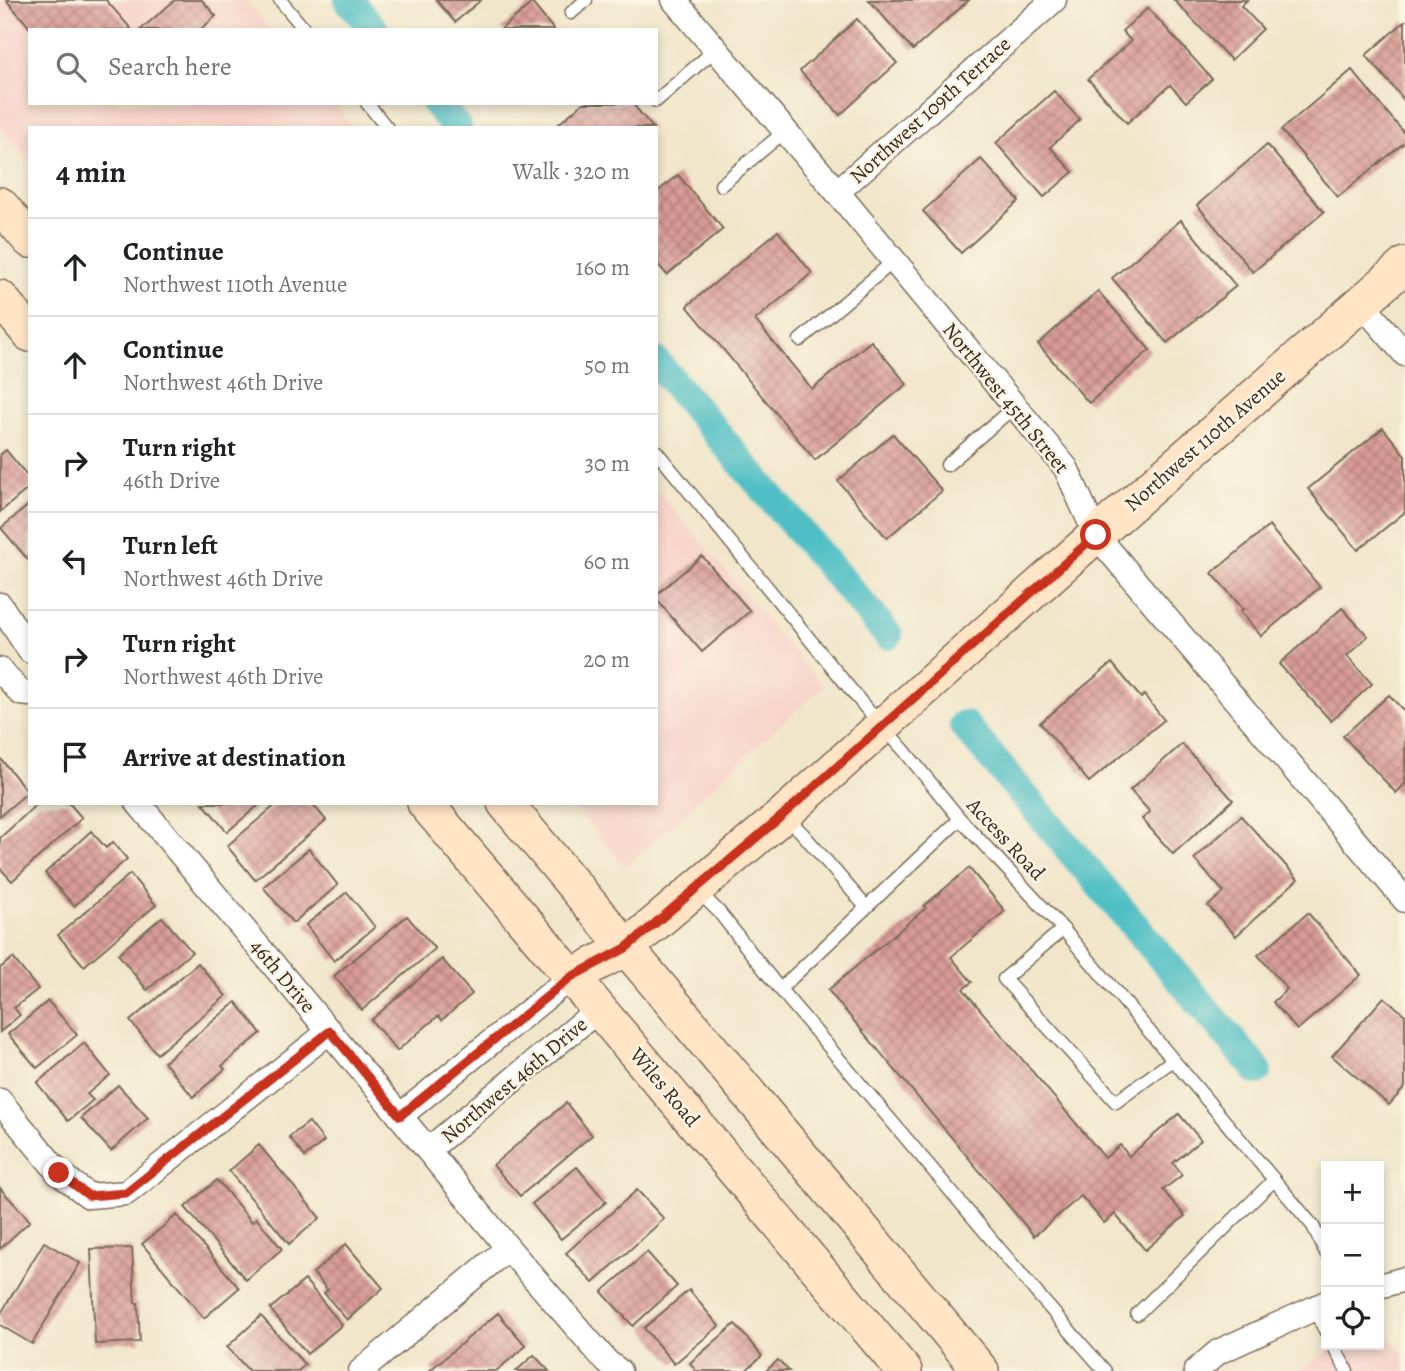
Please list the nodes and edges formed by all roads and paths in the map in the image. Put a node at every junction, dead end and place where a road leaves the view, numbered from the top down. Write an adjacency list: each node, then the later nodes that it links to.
1 (280, 0): 6 (lane)
2 (586, 0): 5 (lane)
3 (674, 0): 7 (street, Northwest 45th Street)
4 (1054, 0): 13 (street, Northwest 109th Terrace)
5 (571, 13)
6 (303, 28)
7 (716, 49): 8 (lane); 11 (street, Northwest 45th Street)
8 (658, 100)
9 (369, 105): 10 (lane)
10 (385, 126)
11 (785, 131): 12 (lane); 13 (street, Northwest 45th Street)
12 (721, 185)
13 (837, 192): 16 (street, Northwest 45th Street)
14 (0, 205): 15 (main road)
15 (28, 238)
16 (894, 261): 21 (lane); 23 (street, Northwest 45th Street)
17 (1405, 265): 19 (main road, Northwest 110th Avenue)
18 (0, 298): 20 (main road)
19 (1362, 304): 22 (street); 26 (main road, Northwest 110th Avenue)
20 (28, 332)
21 (800, 340)
22 (1405, 354)
23 (1015, 406): 25 (lane); 26 (street, Northwest 45th Street)
24 (658, 453): 31 (lane, Access Road)
25 (947, 465)
26 (1096, 535): 31 (main road, Northwest 110th Avenue); 38 (street, Northwest 45th Street)
27 (0, 605): 28 (street)
28 (28, 648)
29 (0, 670): 30 (street)
30 (28, 694)
31 (883, 726): 35 (main road, Northwest 110th Avenue); 36 (lane, Access Road)
32 (140, 805): 45 (street, 46th Drive)
33 (427, 805): 42 (main road, Wiles Road)
34 (507, 805): 41 (main road)
35 (783, 815): 37 (main road, Northwest 110th Avenue); 39 (lane)
36 (960, 819): 39 (lane); 40 (lane, Access Road)
37 (695, 888): 41 (main road, Northwest 110th Avenue); 43 (lane)
38 (1405, 900)
39 (866, 908): 43 (lane)
40 (1063, 929): 46 (lane, Access Road); 46 (lane)
41 (626, 948): 42 (main road, Northwest 110th Avenue); 44 (main road, Northwest 110th Avenue); 61 (main road)
42 (571, 977): 44 (main road, Wiles Road); 48 (street, Northwest 46th Drive)
43 (780, 989): 62 (lane)
44 (599, 1009): 49 (street, Northwest 46th Drive); 60 (main road, Wiles Road)
45 (330, 1031): 47 (street); 48 (street, 46th Drive)
46 (1173, 1060): 50 (lane, Access Road)
47 (0, 1101)
48 (400, 1116): 49 (street, 46th Drive)
49 (428, 1150): 52 (street, 46th Drive)
50 (1274, 1180): 51 (lane, Access Road); 56 (lane)
51 (1321, 1243)
52 (508, 1248): 58 (street); 59 (street, 46th Drive)
53 (1405, 1279): 54 (street)
54 (1384, 1285)
55 (1320, 1306): 63 (street)
56 (1137, 1314)
57 (1336, 1350): 64 (lane)
58 (361, 1371)
59 (619, 1371)
60 (904, 1371)
61 (981, 1371)
62 (1105, 1371)
63 (1196, 1371)
64 (1347, 1371)

